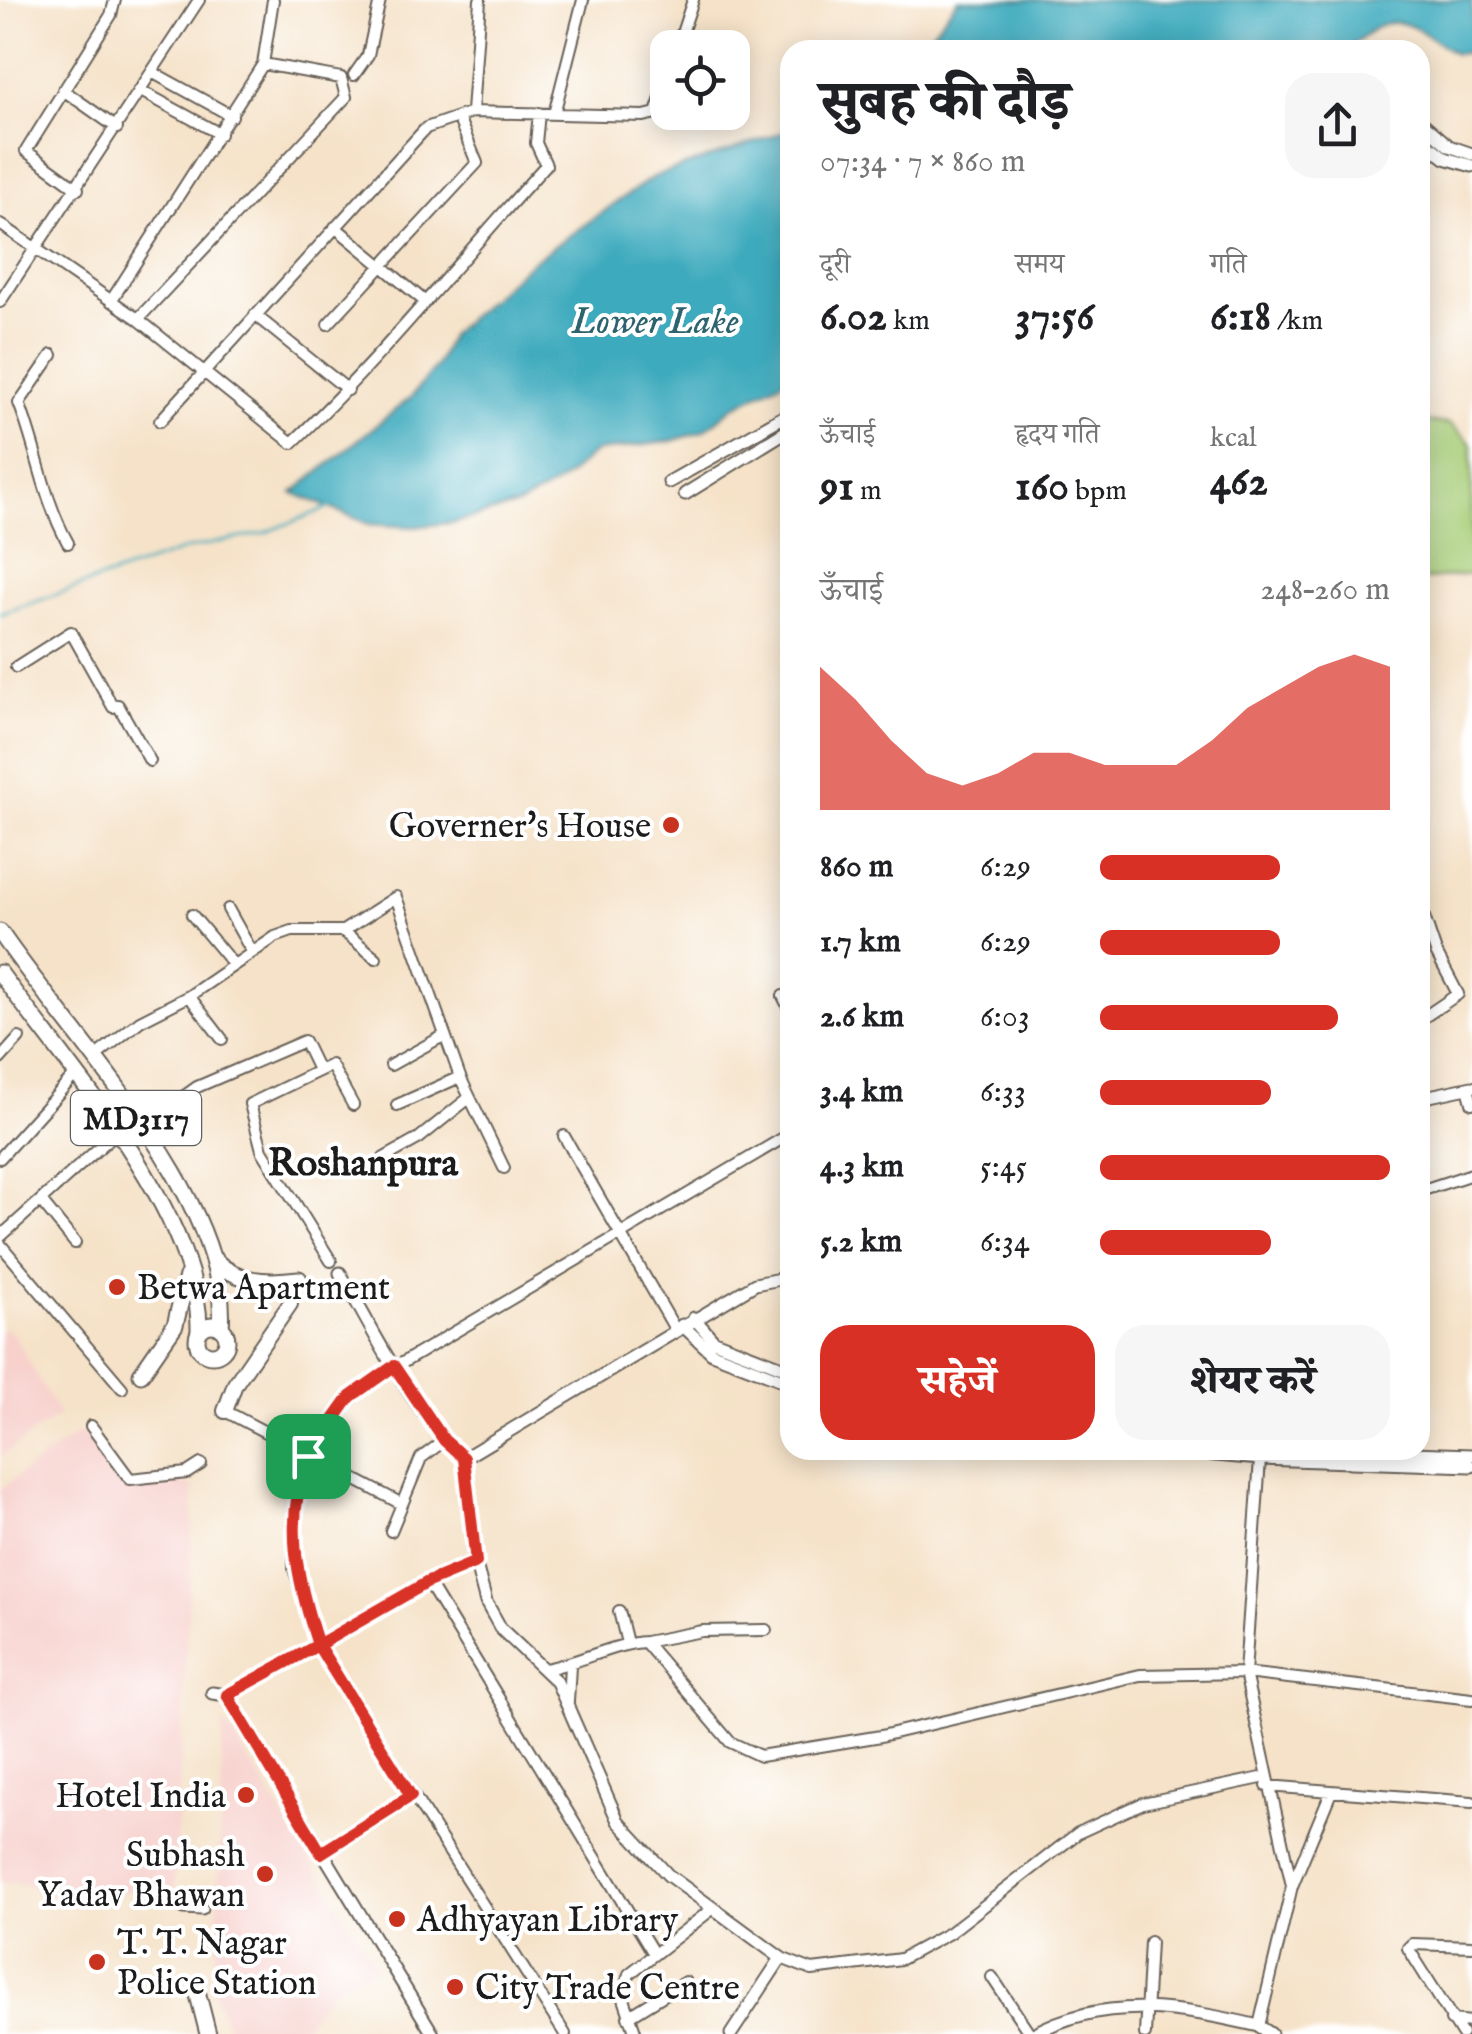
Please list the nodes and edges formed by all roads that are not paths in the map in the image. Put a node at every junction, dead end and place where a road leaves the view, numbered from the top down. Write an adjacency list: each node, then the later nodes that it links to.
1 (115, 0): 12 (street)
2 (199, 0): 10 (street)
3 (272, 0): 9 (street)
4 (380, 0): 11 (street)
5 (480, 0): 14 (street)
6 (583, 0): 17 (street)
7 (693, 0): 8 (street)
8 (683, 30)
9 (264, 64): 18 (street); 35 (street)
10 (152, 72): 13 (street); 18 (street)
11 (354, 75)
12 (63, 90): 20 (street); 26 (street)
13 (141, 91): 20 (street); 22 (street)
14 (472, 112): 15 (street); 19 (street)
15 (539, 113): 17 (street); 31 (street)
16 (650, 113): 17 (street)
17 (554, 114)
18 (232, 116): 22 (street)
19 (458, 117): 28 (street); 30 (street)
20 (117, 128): 26 (street)
21 (1430, 130): 24 (street)
22 (220, 134): 32 (street)
23 (1430, 146): 25 (street)
24 (1472, 154)
25 (1472, 166)
26 (78, 189): 29 (street)
27 (0, 224): 29 (street)
28 (335, 226): 30 (street); 34 (street)
29 (39, 250): 32 (street); 33 (street)
30 (382, 266): 31 (street); 36 (street)
31 (423, 300): 39 (street)
32 (111, 301): 35 (street)
33 (0, 302)
34 (254, 315): 38 (street); 39 (street)
35 (138, 319): 38 (street)
36 (328, 324)
37 (52, 354): 45 (street)
38 (204, 369): 39 (street); 41 (street)
39 (348, 390)
40 (780, 419): 43 (street)
41 (160, 421)
42 (780, 435): 44 (street)
43 (669, 482)
44 (685, 494)
45 (68, 543)
46 (16, 666): 47 (street)
47 (150, 761)
48 (228, 909): 53 (street)
49 (192, 916): 55 (street)
50 (344, 930): 53 (street); 54 (street); 59 (street)
51 (0, 932): 87 (main road, MD3117)
52 (1430, 934): 58 (street)
53 (252, 952): 55 (street)
54 (376, 958)
55 (232, 963): 57 (street)
56 (0, 973): 66 (main road, MD3117)
57 (189, 996): 61 (street); 62 (street)
58 (1430, 1013)
59 (445, 1035): 64 (street); 67 (street)
60 (19, 1038): 63 (street)
61 (222, 1039)
62 (102, 1052)
63 (0, 1059)
64 (391, 1065)
65 (318, 1070): 72 (street); 74 (street); 88 (street)
66 (74, 1076): 78 (street); 89 (main road, MD3117)
67 (460, 1077): 70 (street); 73 (street)
68 (1470, 1088): 69 (street); 71 (street)
69 (1430, 1096)
70 (468, 1098): 79 (street); 80 (street)
71 (1472, 1103)
72 (353, 1105)
73 (397, 1105)
74 (162, 1112)
75 (564, 1136): 84 (street)
76 (109, 1139): 83 (street)
77 (780, 1140): 84 (street)
78 (0, 1158)
79 (384, 1158)
80 (504, 1168)
81 (1472, 1174): 82 (street)
82 (1430, 1188)
83 (41, 1200): 85 (street); 86 (street)
84 (620, 1232): 95 (street); 98 (street)
85 (0, 1241): 102 (street)
86 (75, 1243)
87 (212, 1257): 91 (main road); 96 (main road, MD3117)
88 (331, 1260)
89 (188, 1265): 97 (main road, MD3117); 100 (main road)
90 (340, 1273): 98 (street)
91 (300, 1278)
92 (780, 1279): 94 (street)
93 (290, 1304): 103 (main road)
94 (694, 1318): 95 (street); 99 (street)
95 (678, 1327): 101 (street); 109 (street)
96 (220, 1328): 97 (main road); 97 (main road)
97 (199, 1331)
98 (394, 1366): 105 (street); 108 (street)
99 (780, 1366)
100 (141, 1374)
101 (780, 1379)
102 (122, 1388)
103 (225, 1411): 108 (street)
104 (90, 1426): 112 (street)
105 (444, 1440): 109 (street); 114 (street)
106 (1430, 1454): 107 (street)
107 (1472, 1455)
108 (308, 1456): 114 (street); 122 (street)
109 (464, 1458): 116 (street)
110 (1260, 1460): 125 (street)
111 (1290, 1460): 113 (street)
112 (201, 1464)
113 (1472, 1466)
114 (400, 1503): 115 (street)
115 (391, 1531)
116 (476, 1562): 117 (street); 124 (street)
117 (428, 1582): 122 (street); 141 (street)
118 (619, 1611): 121 (street)
119 (766, 1630): 120 (street)
120 (646, 1642): 121 (street); 125 (street)
121 (627, 1643): 123 (street)
122 (318, 1645): 127 (street); 132 (street)
123 (570, 1665): 124 (street); 129 (street)
124 (546, 1669): 129 (street)
125 (1245, 1673): 128 (street); 130 (street)
126 (212, 1692): 127 (street)
127 (227, 1695): 134 (street)
128 (1472, 1699)
129 (568, 1702): 138 (street)
130 (1266, 1781): 131 (street); 135 (street); 142 (street)
131 (1331, 1792): 133 (street); 135 (street)
132 (411, 1796): 134 (street); 153 (street)
133 (1472, 1802)
134 (321, 1853): 152 (street)
135 (1292, 1886): 150 (street)
136 (184, 1908): 137 (street)
137 (202, 1909)
138 (712, 1910): 141 (street); 142 (street)
139 (1150, 1942): 146 (street)
140 (1472, 1946): 148 (street)
141 (654, 1954): 147 (street)
142 (780, 1958): 155 (street)
143 (992, 1977): 156 (street)
144 (684, 1982): 147 (street)
145 (198, 1996): 151 (main road)
146 (1150, 2006): 150 (street); 156 (street); 157 (street)
147 (628, 2017): 154 (street)
148 (1451, 2020): 149 (street); 159 (street)
149 (1472, 2022)
150 (1258, 2026): 158 (street)
151 (208, 2034)
152 (434, 2034)
153 (565, 2034)
154 (636, 2034)
155 (731, 2034)
156 (1032, 2034)
157 (1146, 2034)
158 (1271, 2034)
159 (1462, 2034)

